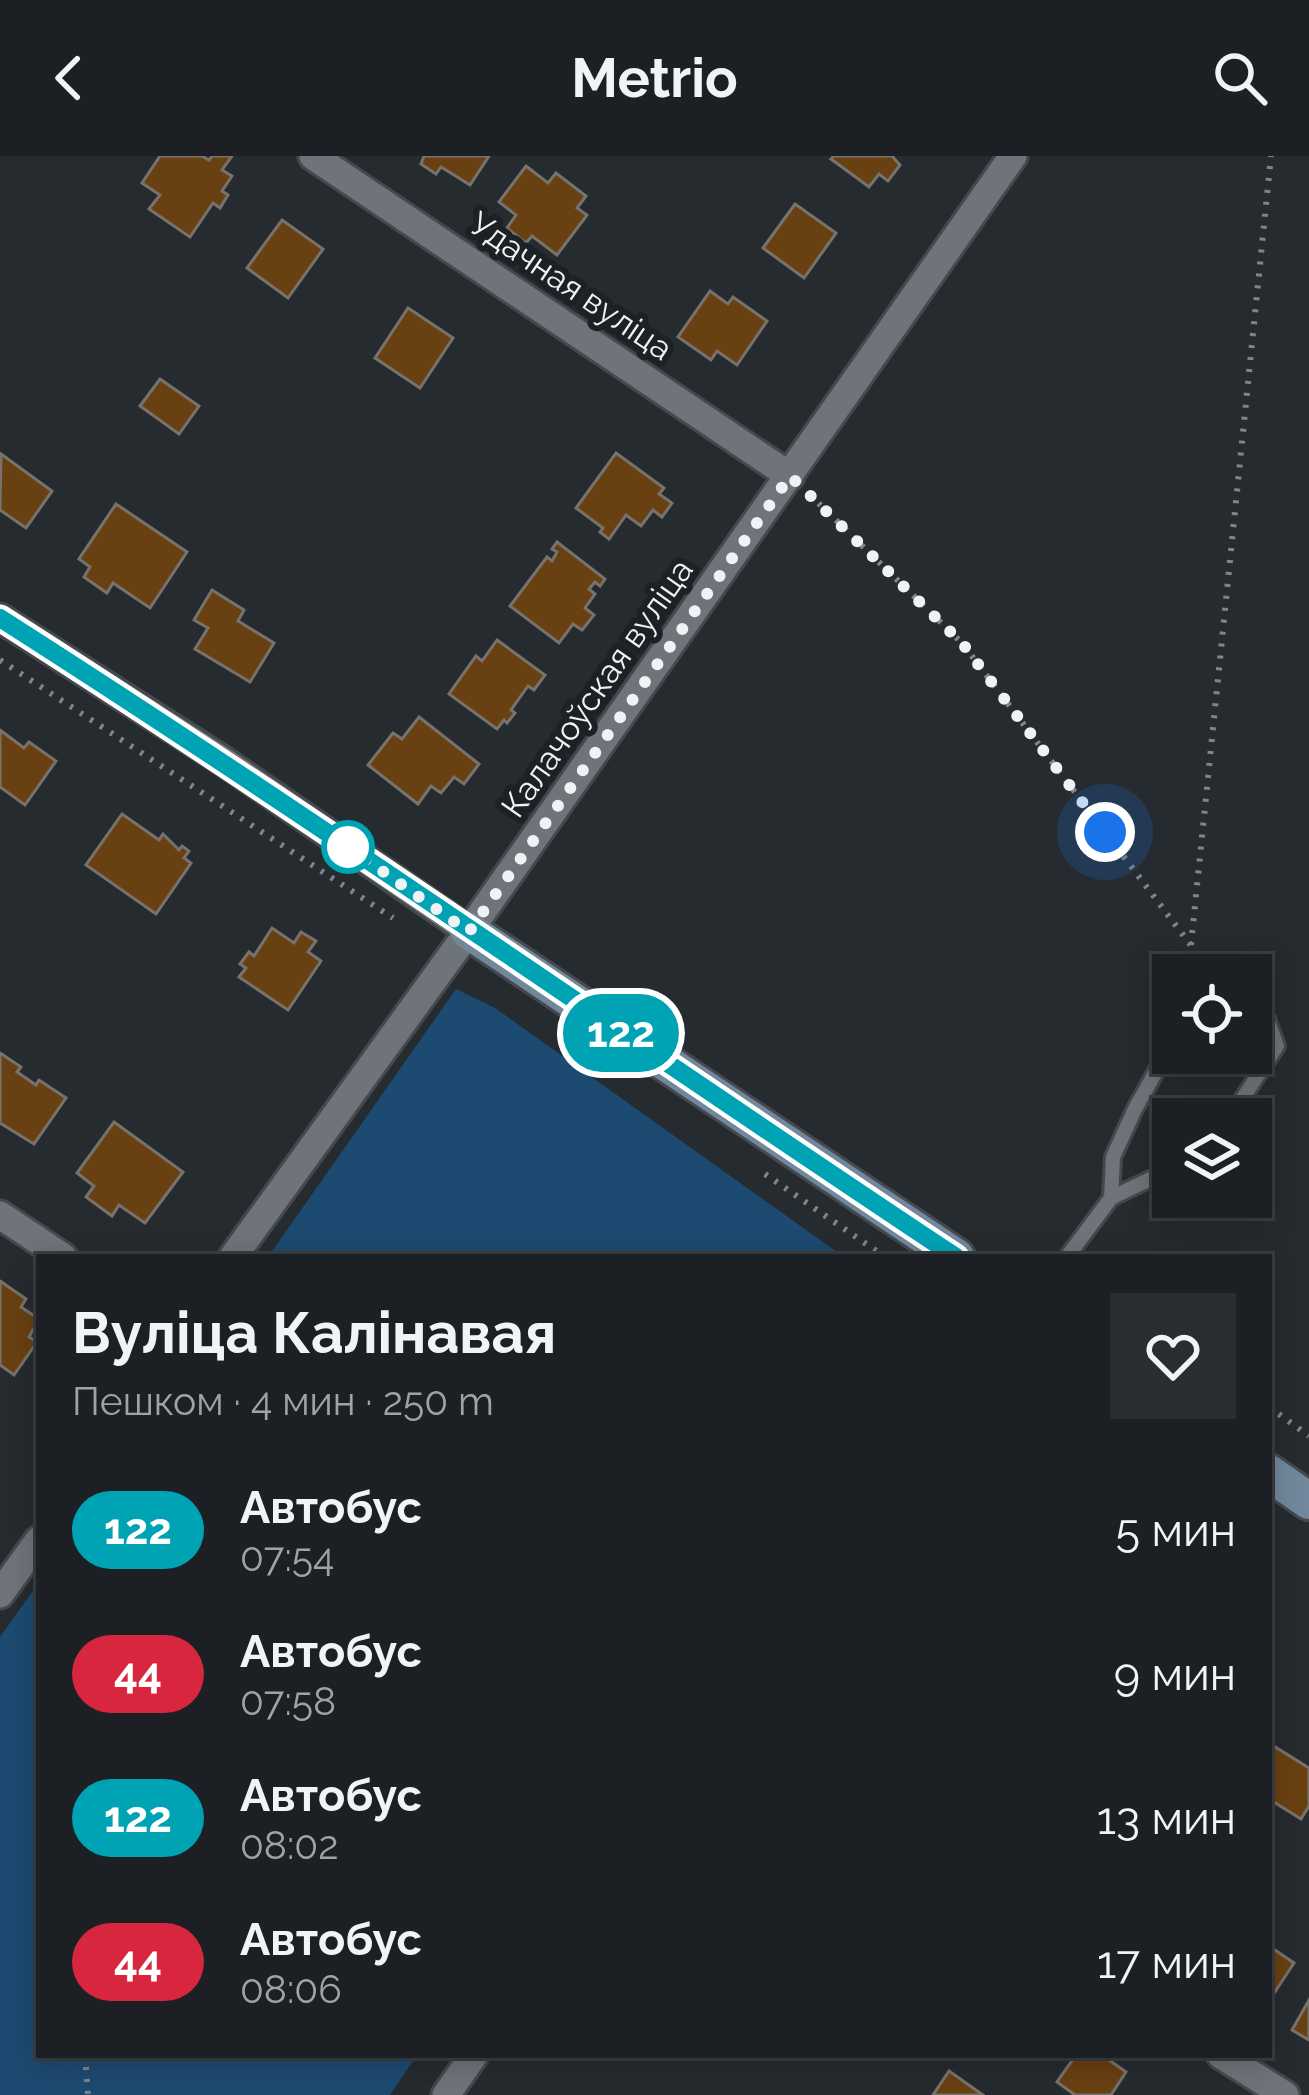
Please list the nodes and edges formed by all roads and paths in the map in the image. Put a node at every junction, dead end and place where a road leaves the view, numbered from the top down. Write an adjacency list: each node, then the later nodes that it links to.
1 (313, 156): 4 (street, Удачная вуліца)
2 (1013, 156): 4 (street, Калачоўская вуліца)
3 (1270, 156): 7 (path)
4 (790, 476): 6 (street, Калачоўская вуліца); 7 (path)
5 (0, 618): 6 (street)
6 (469, 932): 14 (street, Калачоўская вуліца); 15 (street)
7 (1191, 945): 8 (path)
8 (1196, 954)
9 (1154, 1074): 11 (lane)
10 (1152, 1178): 11 (lane)
11 (1112, 1198): 16 (lane)
12 (0, 1215): 13 (street)
13 (58, 1254)
14 (235, 1254)
15 (952, 1254)
16 (1069, 1254)
17 (1272, 1409): 18 (path)
18 (1309, 1436)
19 (1272, 1475): 20 (street)
20 (1309, 1501)
21 (36, 1544): 22 (street)
22 (0, 1594)
23 (85, 2058): 26 (path)
24 (473, 2058): 27 (street)
25 (1226, 2058): 28 (street)
26 (88, 2095)
27 (446, 2095)
28 (1286, 2095)

